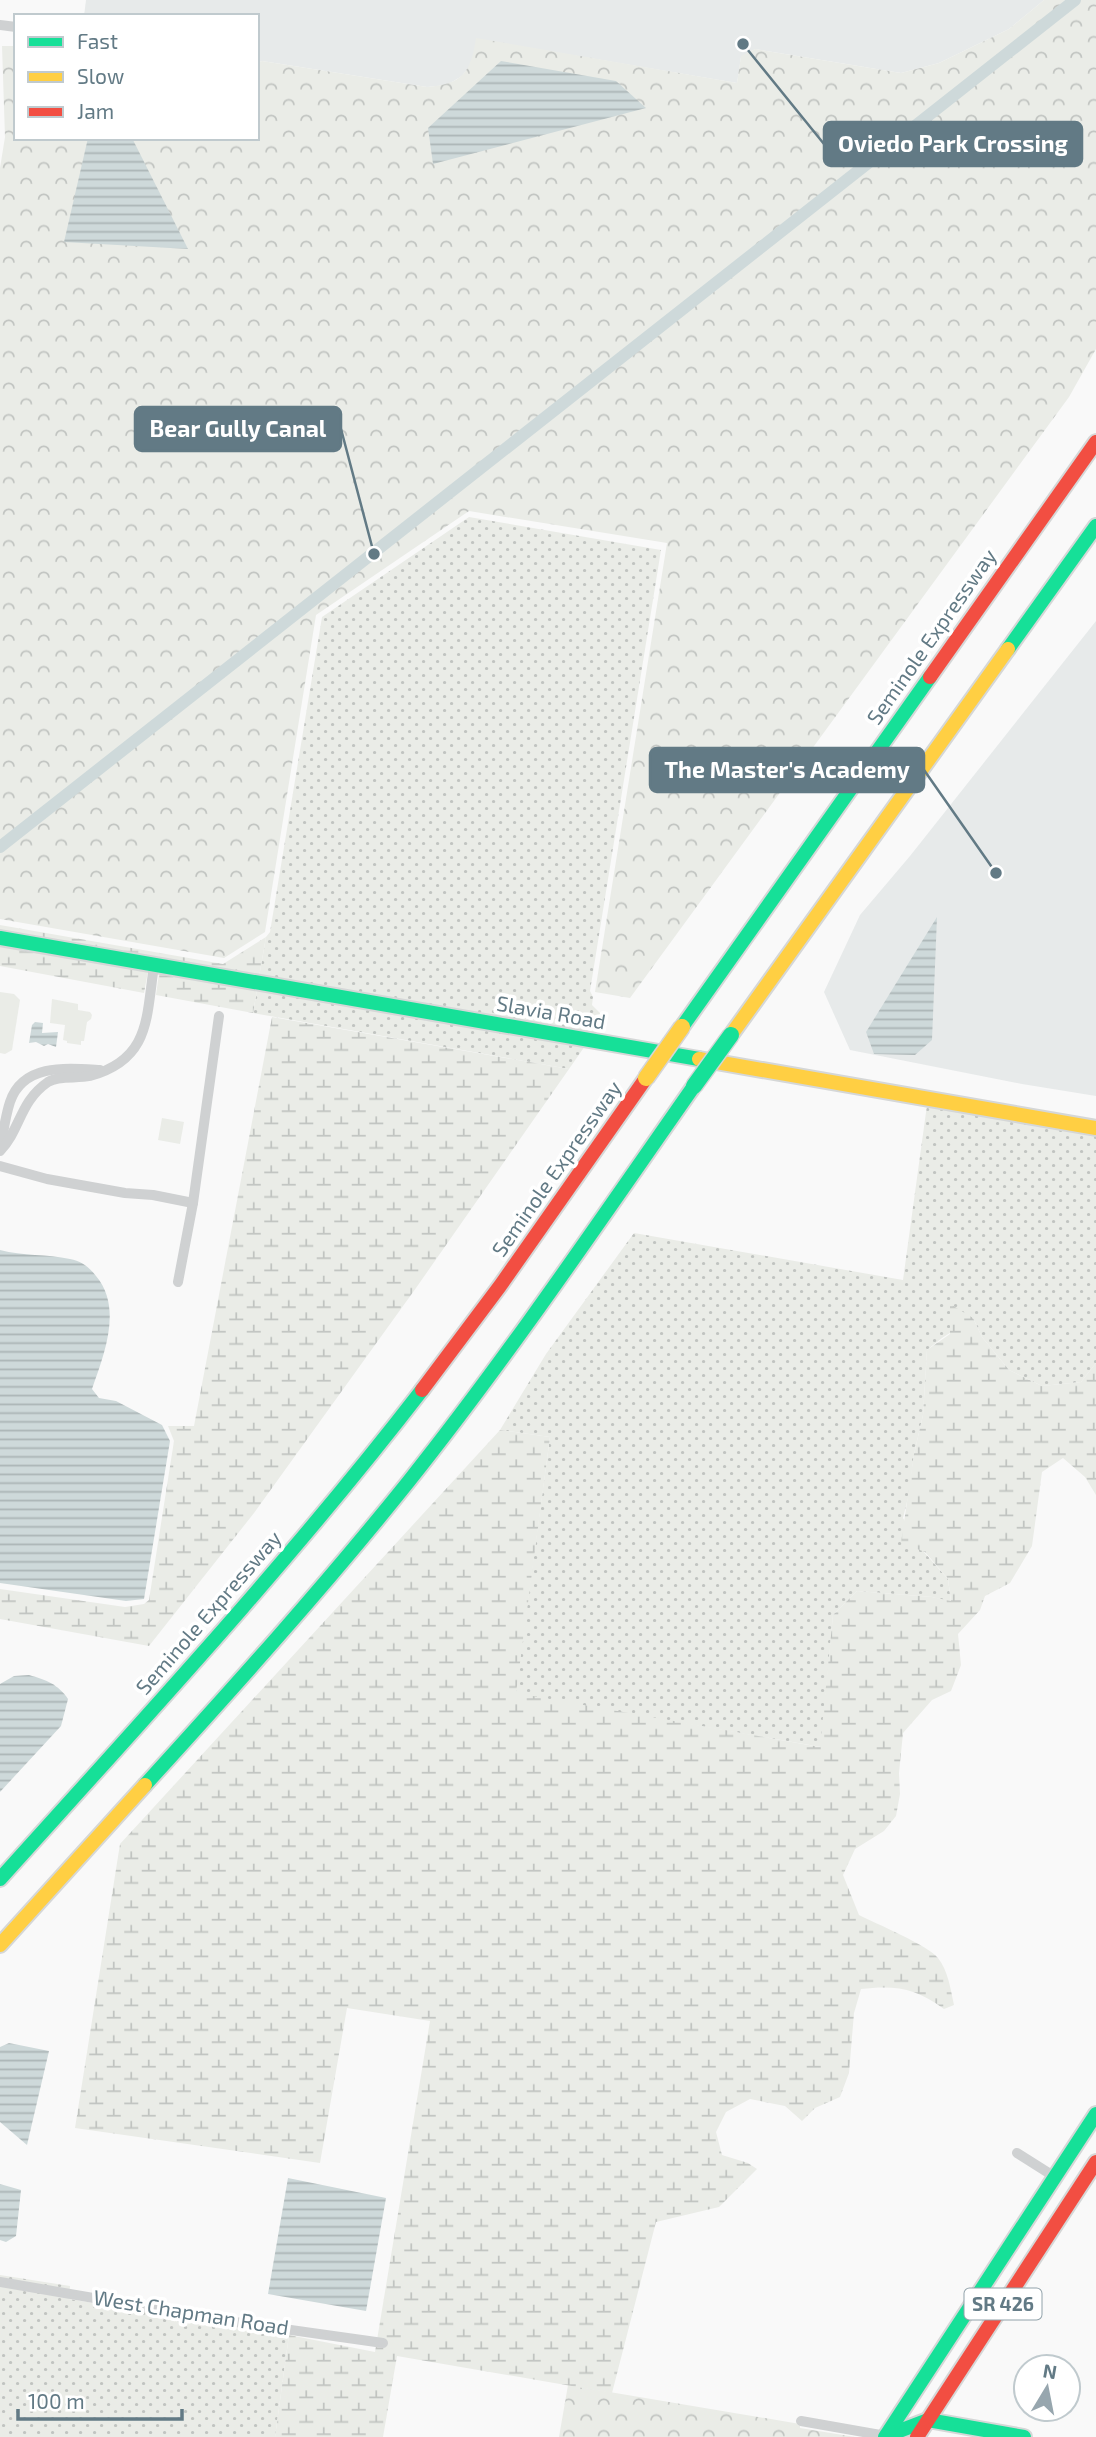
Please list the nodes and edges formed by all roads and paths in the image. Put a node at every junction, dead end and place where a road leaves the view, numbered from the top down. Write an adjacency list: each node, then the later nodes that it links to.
1 (1096, 442): 12 (main road, Seminole Expressway, bridge)
2 (1096, 526): 13 (main road, bridge)
3 (0, 938): 4 (main road, Slavia Road)
4 (154, 966): 6 (street); 7 (main road, Slavia Road)
5 (219, 1016): 10 (street)
6 (104, 1070): 8 (street); 8 (street)
7 (1096, 1128)
8 (0, 1151)
9 (0, 1166): 10 (street)
10 (193, 1203): 11 (street)
11 (178, 1282)
12 (0, 1879)
13 (0, 1945)
14 (1096, 2114): 17 (main road, SR 426)
15 (1017, 2153): 17 (street)
16 (1096, 2162): 20 (main road, SR 426)
17 (1055, 2177): 22 (main road, SR 426)
18 (0, 2282): 19 (street, West Chapman Road)
19 (383, 2343)
20 (928, 2420): 22 (main road); 23 (main road, SR 426); 24 (main road)
21 (801, 2421): 22 (street)
22 (889, 2437)
23 (917, 2437)
24 (1024, 2437)

